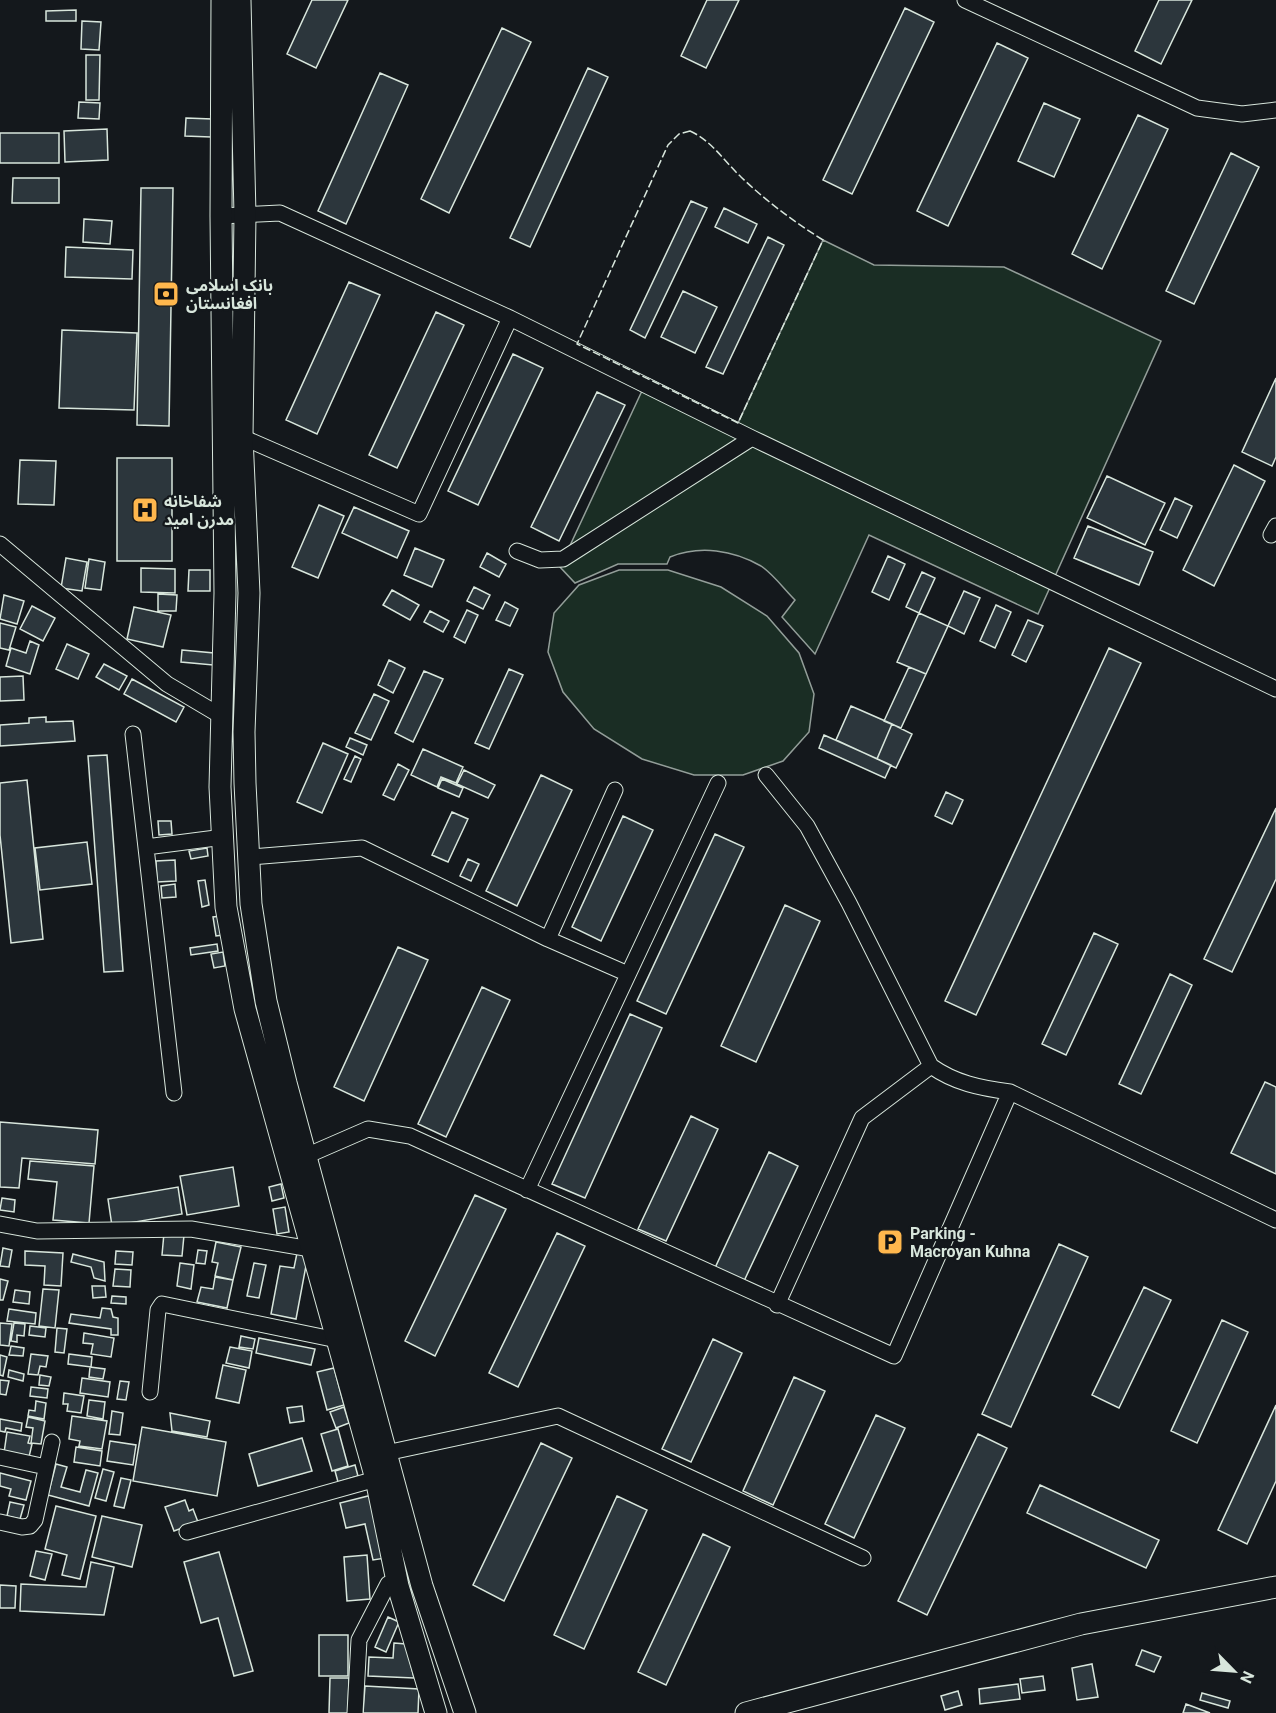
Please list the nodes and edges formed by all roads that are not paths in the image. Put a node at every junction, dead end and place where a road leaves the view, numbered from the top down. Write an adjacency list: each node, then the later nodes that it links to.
1 (222, 0): 6 (main road)
2 (240, 0): 5 (main road)
3 (965, 0): 4 (street)
4 (1276, 110)
5 (245, 215): 6 (street); 7 (street); 8 (main road)
6 (221, 216): 13 (main road)
7 (510, 318): 8 (street); 9 (street)
8 (242, 437): 20 (main road)
9 (752, 438): 11 (street); 12 (street)
10 (0, 543): 13 (street)
11 (517, 551)
12 (1276, 689)
13 (221, 716): 18 (main road)
14 (133, 734): 19 (street)
15 (766, 775): 23 (street)
16 (718, 783): 22 (street)
17 (615, 790): 21 (street)
18 (224, 846): 19 (street); 30 (main road)
19 (146, 847): 25 (street)
20 (250, 857): 21 (street); 26 (main road)
21 (548, 939): 22 (street)
22 (628, 974): 27 (street)
23 (931, 1066): 24 (street); 31 (street)
24 (1010, 1092): 28 (street); 31 (street)
25 (174, 1094)
26 (306, 1156): 27 (street); 30 (main road)
27 (527, 1190): 31 (street)
28 (1276, 1220)
29 (0, 1224): 30 (street)
30 (321, 1246): 32 (main road); 35 (main road)
31 (777, 1305)
32 (337, 1340): 33 (street); 38 (main road)
33 (150, 1392)
34 (52, 1442): 37 (street)
35 (386, 1453): 41 (street); 47 (main road)
36 (0, 1457): 37 (street)
37 (46, 1467): 39 (street)
38 (376, 1479): 40 (street); 42 (main road)
39 (0, 1522)
40 (187, 1532)
41 (863, 1558)
42 (398, 1586): 45 (street); 46 (main road)
43 (1276, 1587): 48 (main road)
44 (1276, 1599): 49 (main road)
45 (355, 1713)
46 (436, 1713)
47 (465, 1713)
48 (746, 1713)
49 (794, 1713)

